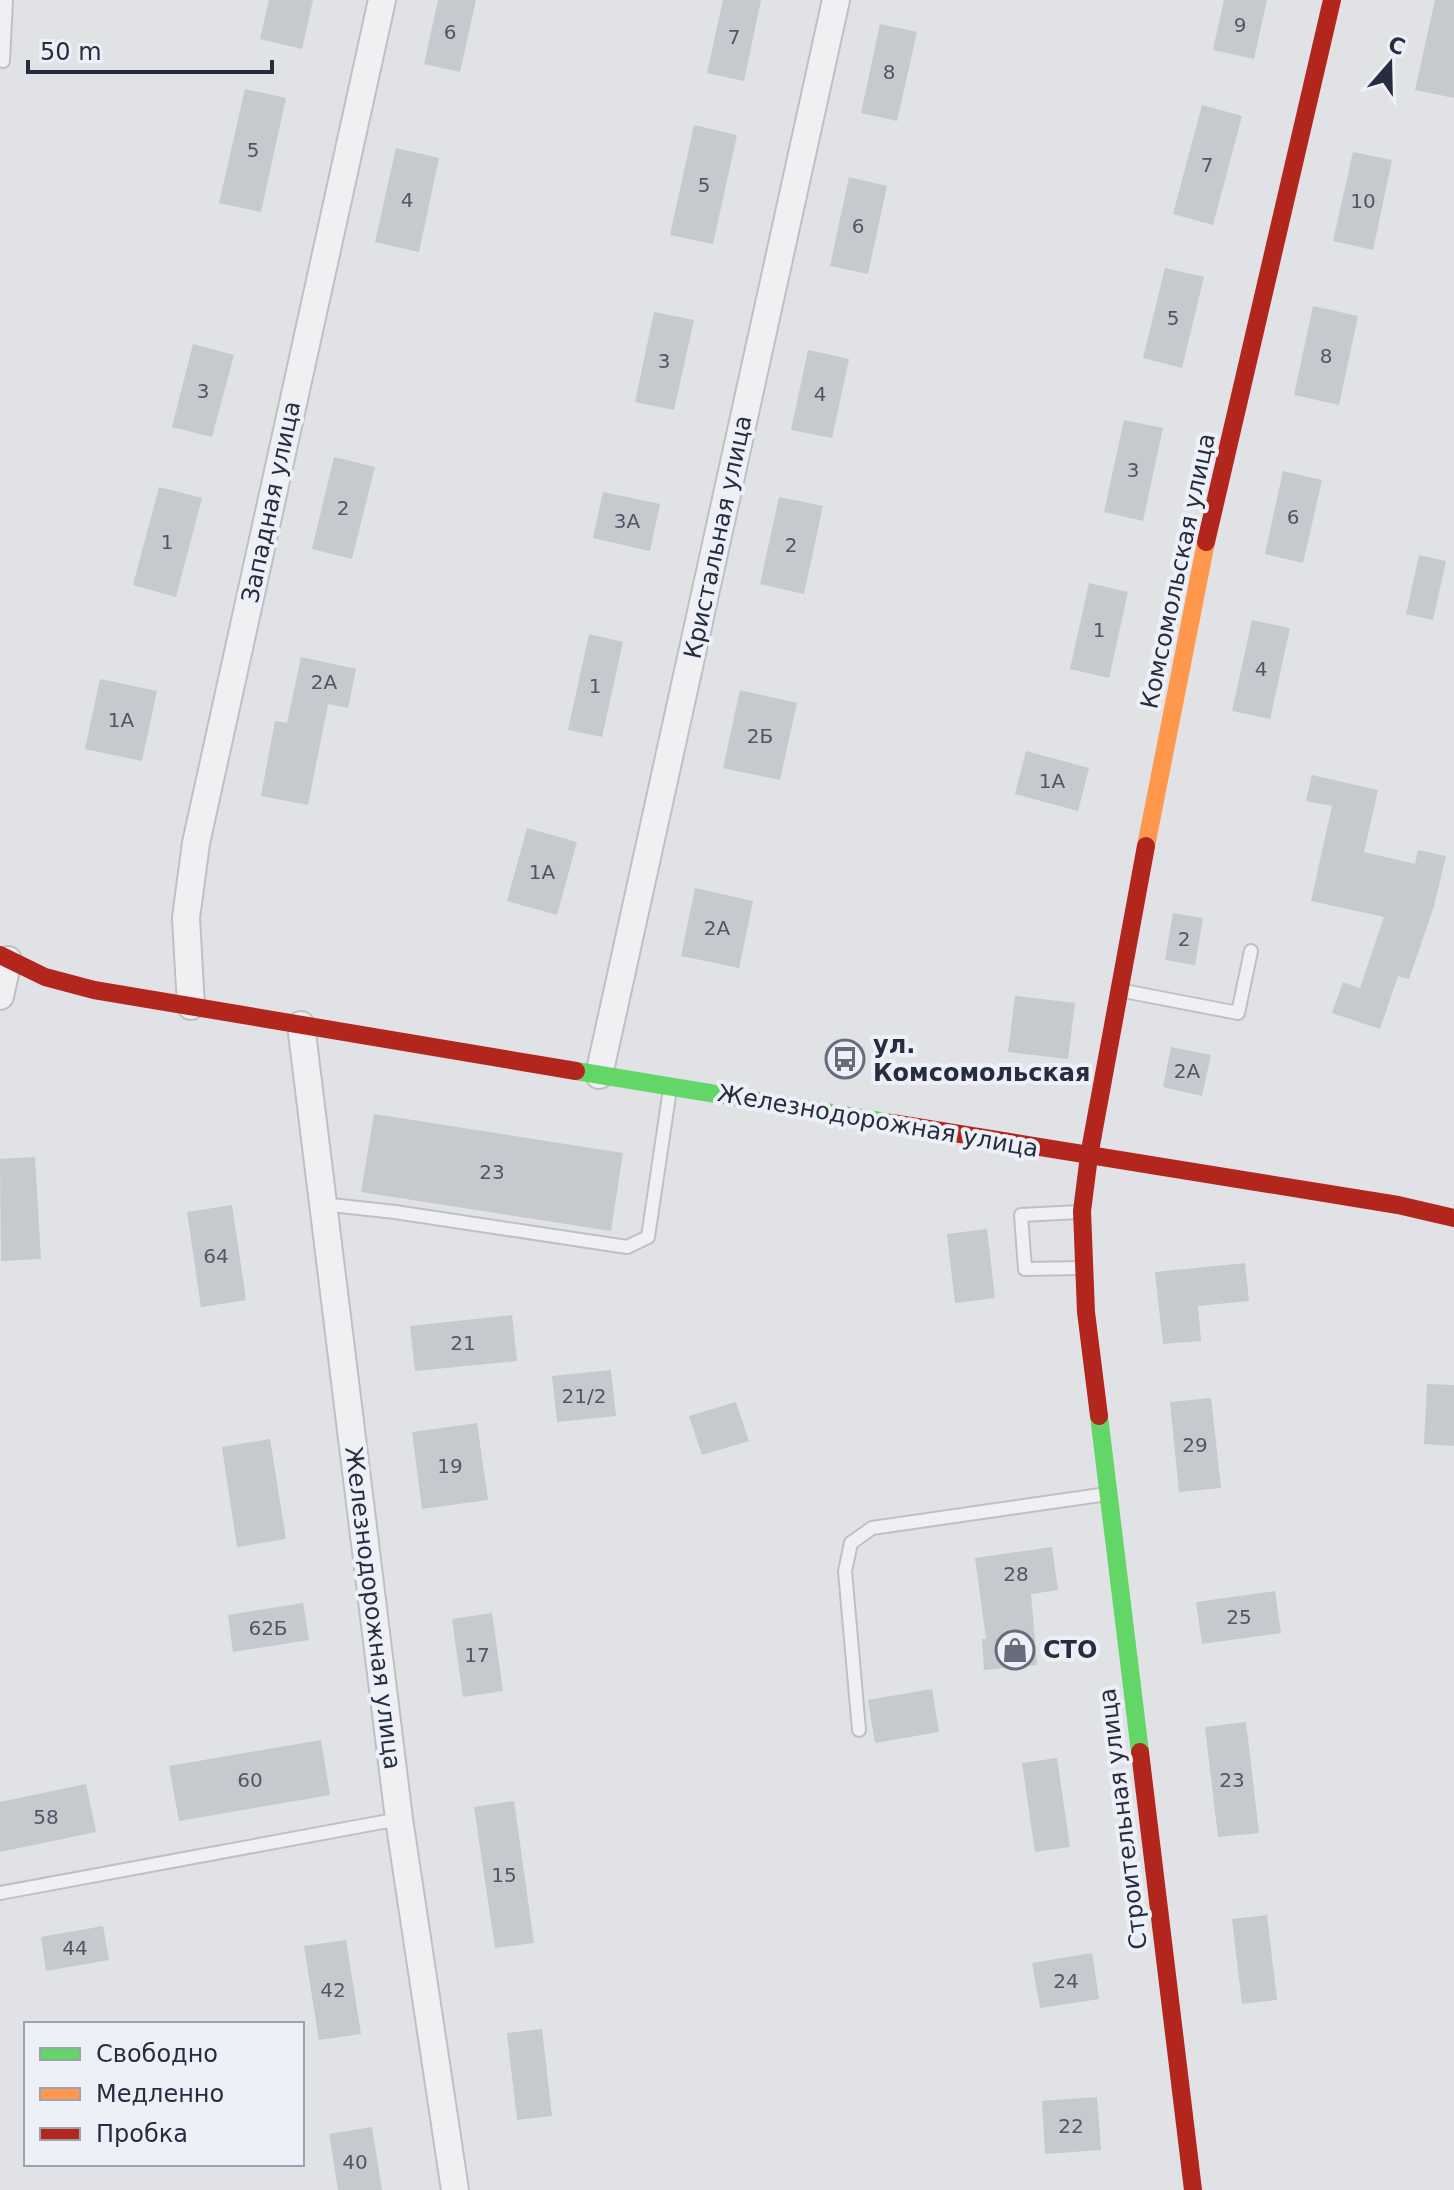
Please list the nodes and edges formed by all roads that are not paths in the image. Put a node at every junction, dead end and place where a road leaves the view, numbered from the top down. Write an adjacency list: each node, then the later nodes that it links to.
1 (6, 0): 5 (lane)
2 (382, 0): 10 (street, Западная улица)
3 (836, 0): 12 (street, Кристальная улица)
4 (1332, 0): 8 (street, Комсомольская улица)
5 (3, 61)
6 (1251, 951): 8 (lane)
7 (3, 959): 9 (street); 10 (street, Железнодорожная улица)
8 (1120, 990): 14 (street, Комсомольская улица)
9 (0, 996)
10 (191, 1006): 11 (street, Железнодорожная улица)
11 (301, 1025): 12 (street, Железнодорожная улица); 15 (street, Железнодорожная улица)
12 (599, 1075): 13 (street, Железнодорожная улица)
13 (670, 1086): 14 (street, Железнодорожная улица); 15 (lane)
14 (1089, 1156): 16 (street, Строительная улица); 17 (street, Железнодорожная улица)
15 (322, 1204): 21 (street, Железнодорожная улица)
16 (1082, 1211): 18 (street, Строительная улица); 18 (lane)
17 (1454, 1218)
18 (1084, 1268): 19 (street, Строительная улица)
19 (1110, 1494): 20 (lane); 24 (street, Строительная улица)
20 (859, 1730)
21 (399, 1819): 22 (lane); 23 (street, Железнодорожная улица)
22 (0, 1893)
23 (455, 2190)
24 (1193, 2190)

